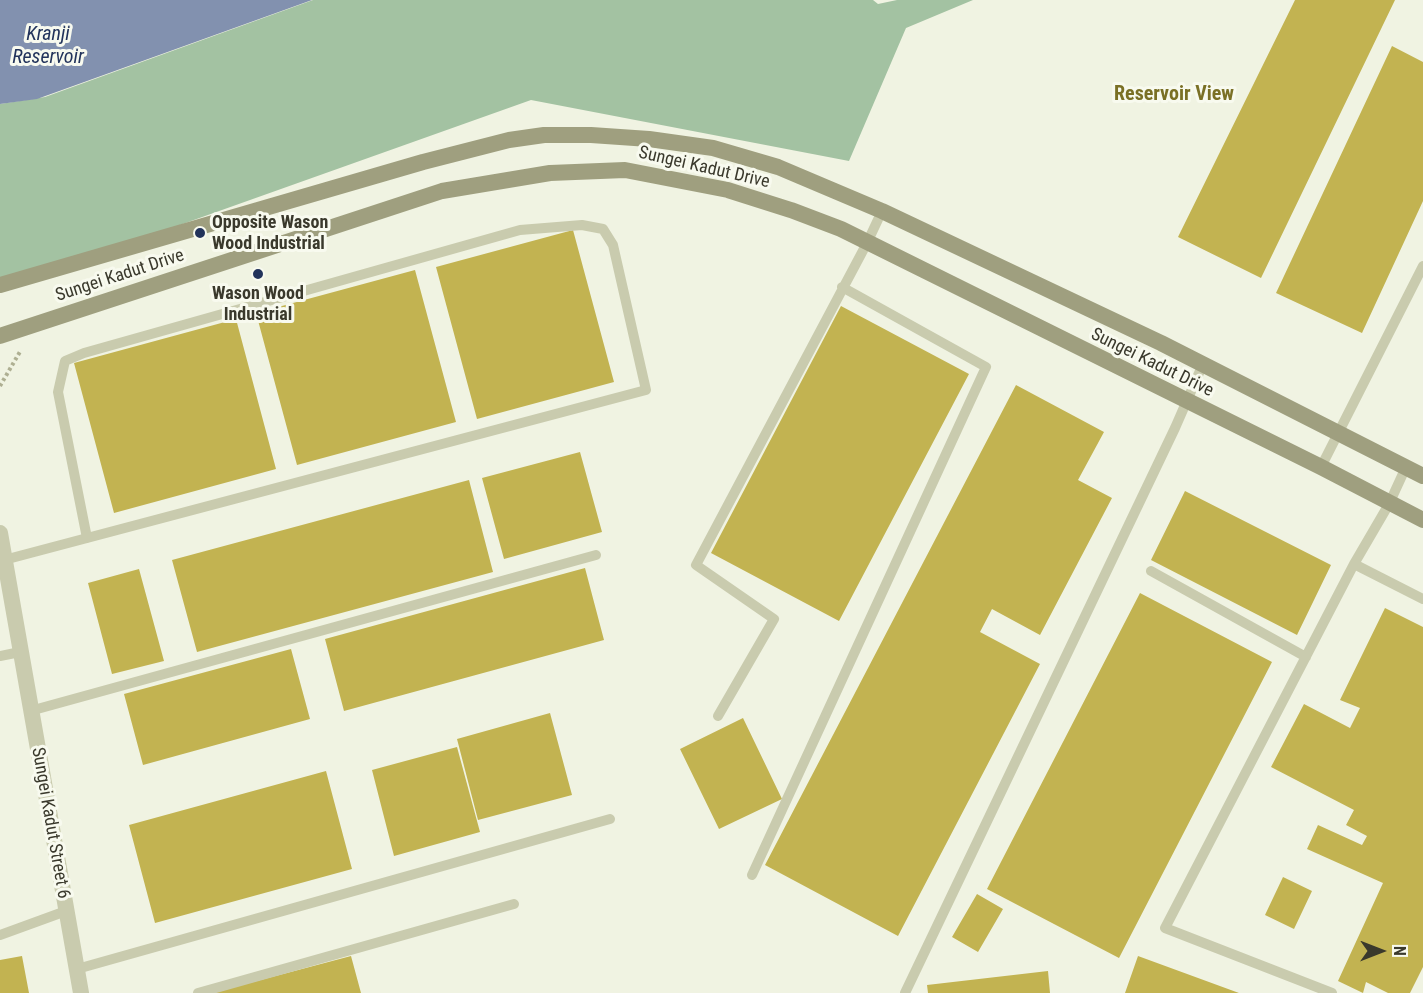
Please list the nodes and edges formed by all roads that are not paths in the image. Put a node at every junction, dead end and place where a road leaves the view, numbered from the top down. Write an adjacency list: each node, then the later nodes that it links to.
1 (882, 211): 2 (lane); 4 (main road, Sungei Kadut Drive); 7 (main road, Sungei Kadut Drive)
2 (867, 243): 5 (lane); 6 (main road, Sungei Kadut Drive); 8 (main road, Sungei Kadut Drive)
3 (1423, 266): 9 (lane)
4 (0, 285)
5 (842, 286): 26 (lane); 28 (lane)
6 (0, 336)
7 (1203, 364): 8 (lane); 9 (main road, Sungei Kadut Drive)
8 (1188, 402): 10 (main road, Sungei Kadut Drive); 35 (lane)
9 (1338, 431): 10 (lane); 11 (main road, Sungei Kadut Drive)
10 (1321, 467): 13 (main road, Sungei Kadut Drive)
11 (1406, 467): 12 (main road, Sungei Kadut Drive); 13 (lane)
12 (1423, 476)
13 (1389, 504): 14 (main road, Sungei Kadut Drive); 19 (lane)
14 (1423, 520)
15 (0, 532): 18 (street, Sungei Kadut Street 6)
16 (87, 538): 16 (lane); 18 (lane)
17 (596, 555): 25 (lane)
18 (4, 560): 22 (street, Sungei Kadut Street 6)
19 (1354, 564): 21 (lane); 24 (lane)
20 (1150, 571): 24 (lane)
21 (1423, 599)
22 (20, 652): 23 (lane); 25 (street, Sungei Kadut Street 6)
23 (0, 656)
24 (1306, 657): 36 (lane)
25 (30, 711): 30 (street, Sungei Kadut Street 6)
26 (718, 716)
27 (610, 819): 32 (lane)
28 (752, 875)
29 (514, 904): 34 (lane)
30 (66, 910): 31 (lane); 32 (street, Sungei Kadut Street 6)
31 (0, 935)
32 (77, 969): 33 (street, Sungei Kadut Street 6)
33 (81, 993)
34 (198, 993)
35 (905, 993)
36 (1332, 993)

